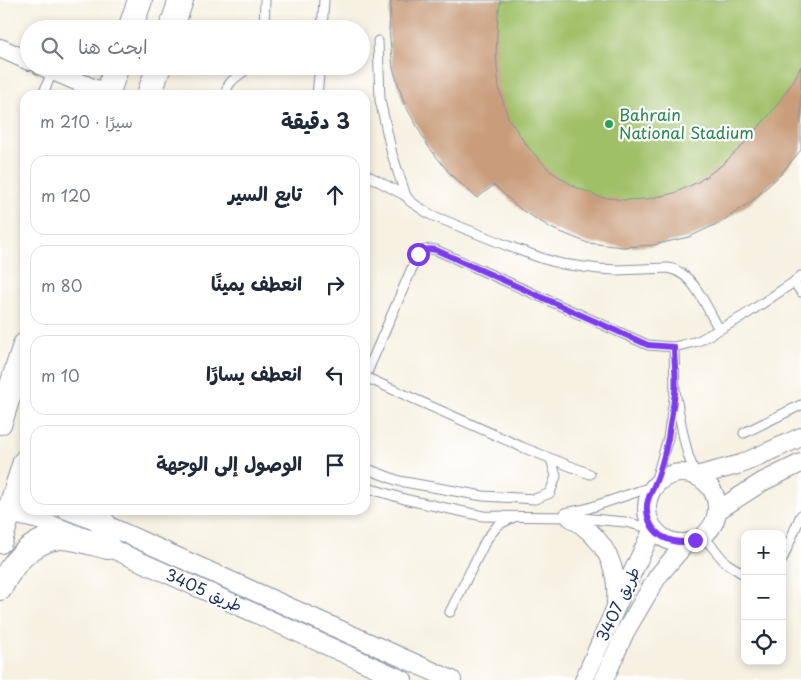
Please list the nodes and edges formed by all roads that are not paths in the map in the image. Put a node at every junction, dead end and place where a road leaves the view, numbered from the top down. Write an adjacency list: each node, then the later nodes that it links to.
1 (140, 0): 5 (main road)
2 (181, 0): 6 (main road)
3 (266, 0): 7 (lane)
4 (324, 0): 8 (lane)
5 (133, 20)
6 (174, 20)
7 (265, 20)
8 (323, 20)
9 (378, 41): 25 (lane)
10 (0, 48): 11 (street)
11 (20, 57)
12 (45, 75): 18 (lane)
13 (61, 75): 19 (street)
14 (114, 75): 20 (main road)
15 (156, 75): 21 (main road)
16 (239, 75): 22 (lane)
17 (319, 75): 23 (lane)
18 (44, 90)
19 (97, 90)
20 (108, 90)
21 (151, 90)
22 (227, 90)
23 (318, 90)
24 (370, 177): 25 (lane)
25 (406, 196): 29 (lane)
26 (801, 276): 27 (lane)
27 (794, 282): 28 (lane); 29 (lane)
28 (801, 292)
29 (719, 329): 30 (lane)
30 (674, 347): 32 (lane); 34 (lane)
31 (20, 360): 36 (main road)
32 (370, 365)
33 (370, 379): 39 (lane)
34 (675, 392): 44 (lane); 45 (lane)
35 (801, 405): 37 (lane)
36 (0, 422)
37 (744, 434)
38 (801, 438): 44 (street)
39 (551, 459): 41 (lane); 42 (lane)
40 (801, 463): 48 (street)
41 (370, 470)
42 (590, 474)
43 (20, 475): 47 (main road)
44 (696, 476): 45 (street); 48 (street)
45 (654, 486): 54 (lane); 56 (street)
46 (370, 489): 53 (lane)
47 (10, 502): 59 (main road)
48 (717, 511): 58 (street)
49 (31, 515): 57 (street, طريق 3405)
50 (74, 515): 57 (street, طريق 3405)
51 (89, 515): 57 (main road)
52 (801, 515): 61 (lane)
53 (516, 516): 54 (lane); 65 (lane)
54 (548, 517): 55 (lane)
55 (570, 517): 56 (lane); 64 (street)
56 (654, 529): 60 (street); 64 (street, طريق 3407)
57 (106, 536): 63 (main road); 67 (street, طريق 3405); 68 (street, طريق 3405)
58 (703, 536): 60 (street); 62 (lane)
59 (0, 541)
60 (686, 543): 66 (street, طريق 3407)
61 (786, 551)
62 (741, 572)
63 (0, 588)
64 (616, 607): 69 (street, طريق 3407)
65 (450, 612)
66 (606, 677)
67 (403, 680)
68 (452, 680)
69 (584, 680)

